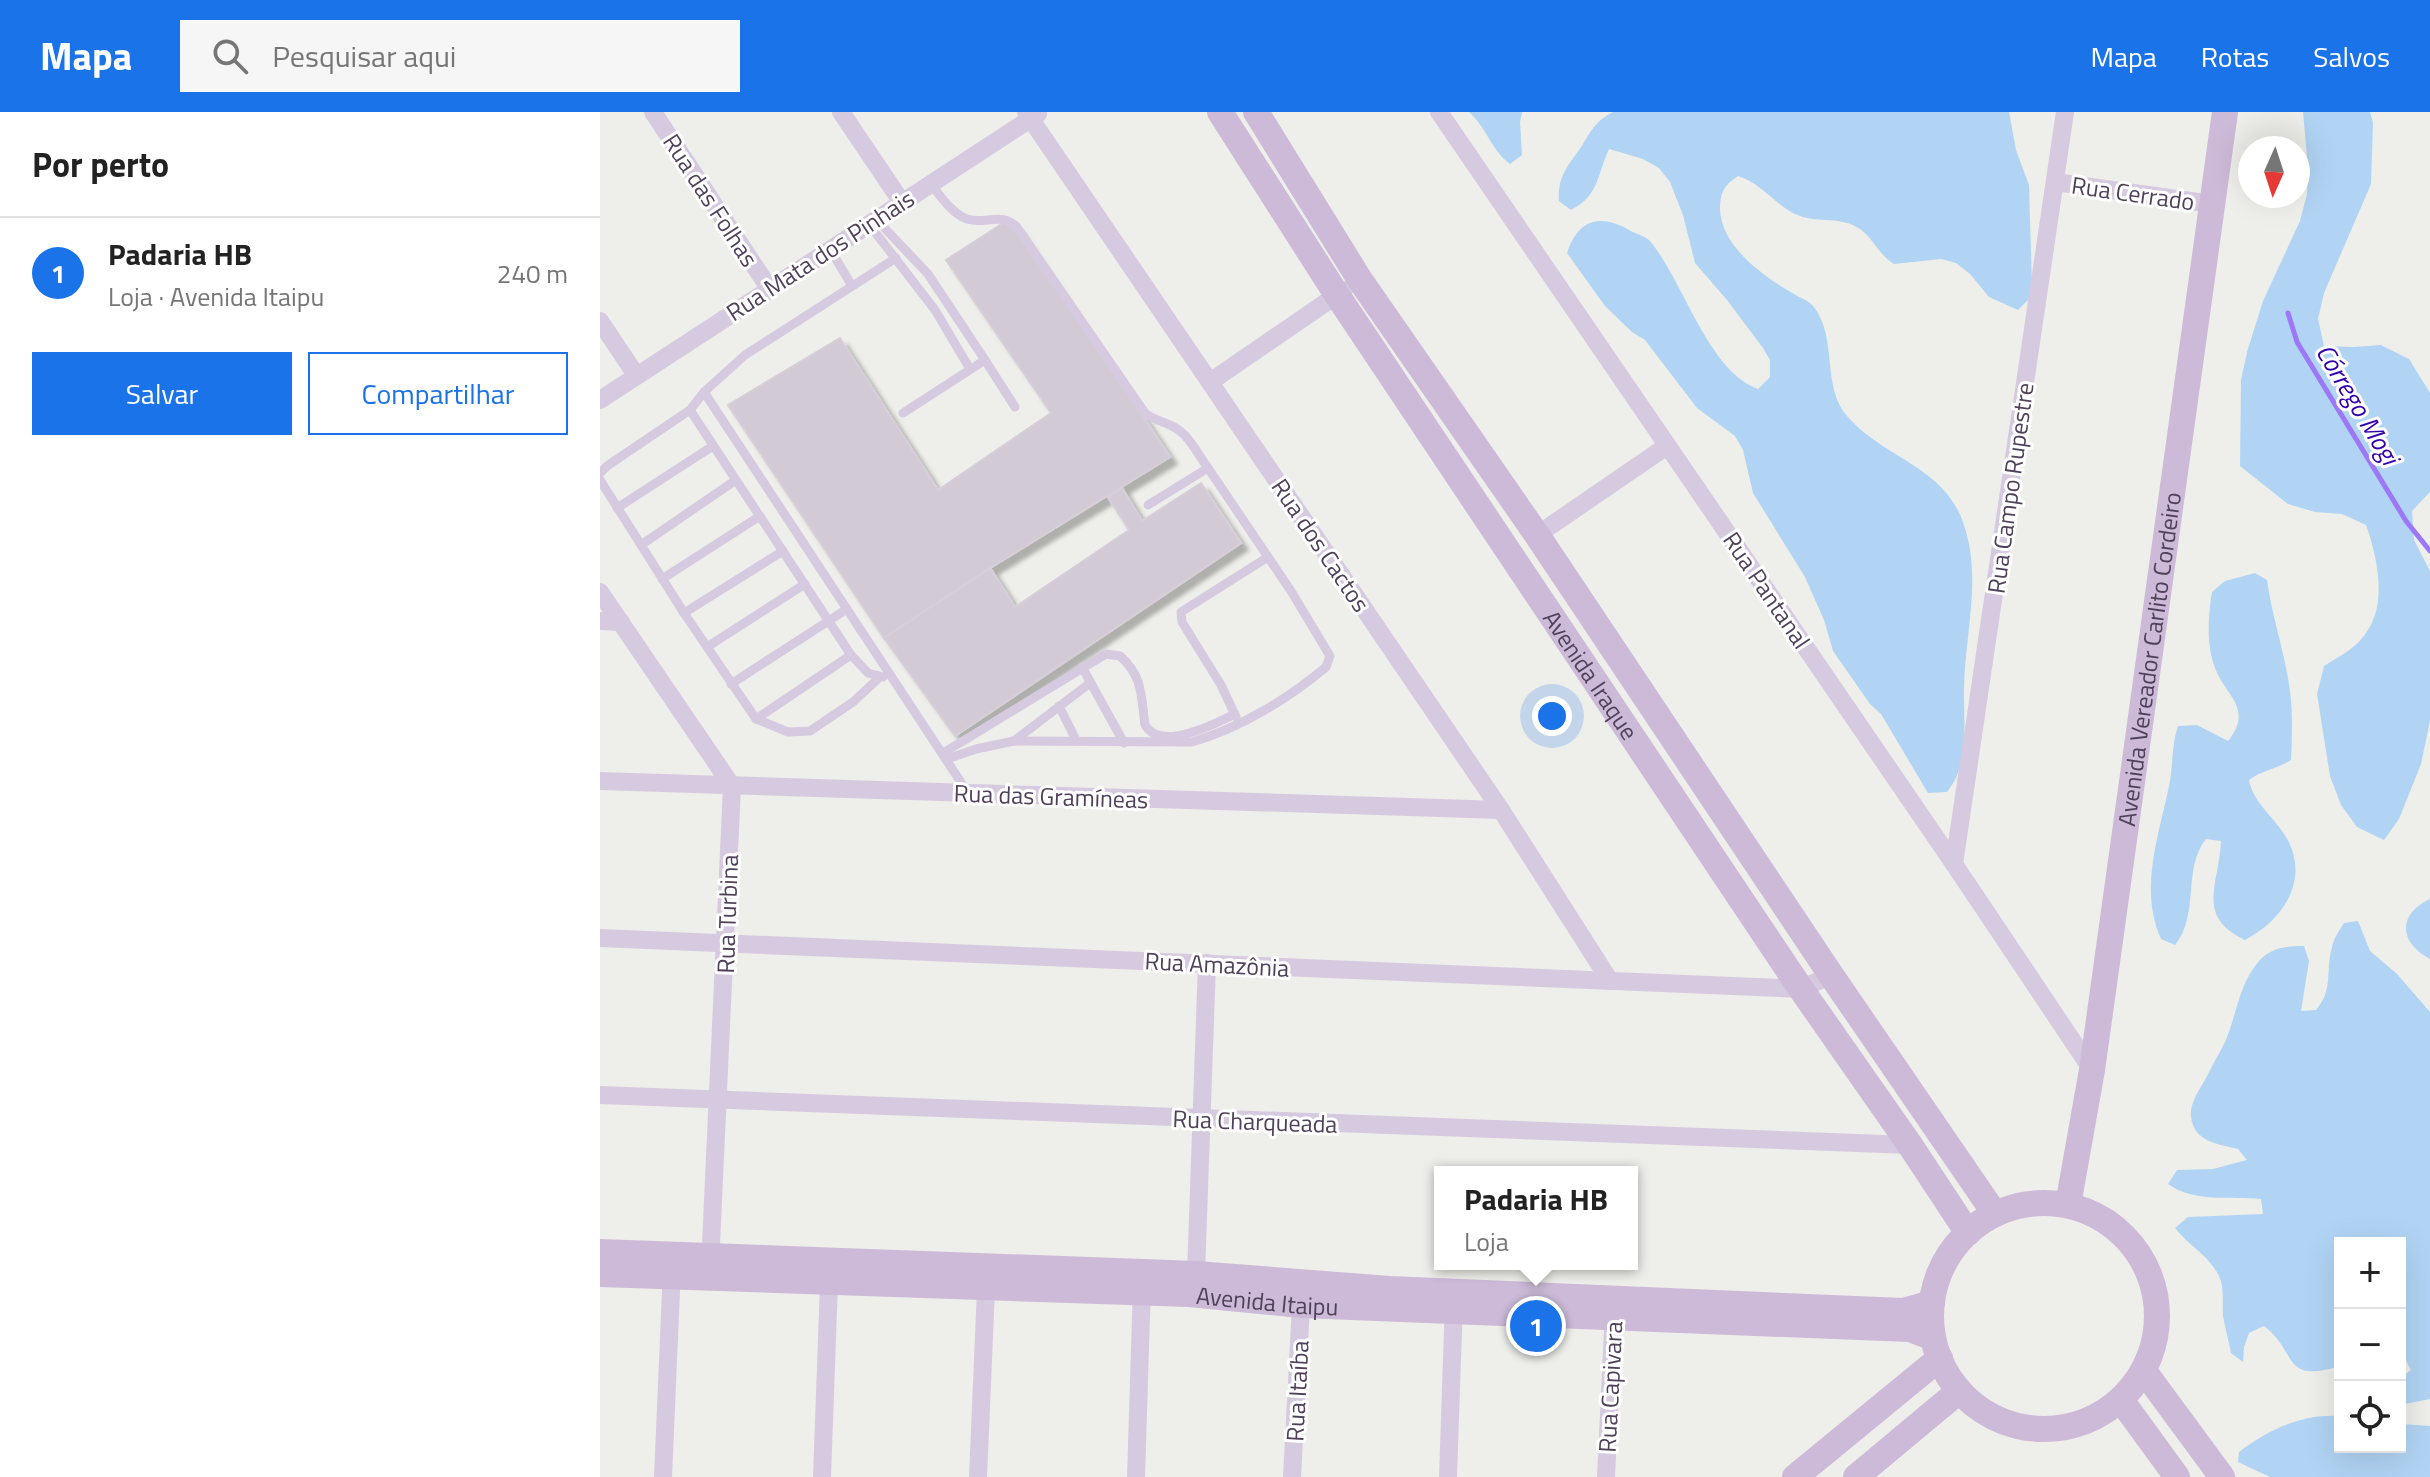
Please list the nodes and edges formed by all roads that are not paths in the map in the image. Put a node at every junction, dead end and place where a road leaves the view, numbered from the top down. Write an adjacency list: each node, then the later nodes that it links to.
1 (653, 112): 18 (street, Rua das Folhas)
2 (841, 112): 11 (street)
3 (1220, 112): 19 (street, Avenida Iraque)
4 (1256, 112): 16 (street, Avenida Iraque)
5 (1439, 112): 31 (street, Rua Pantanal)
6 (2065, 112): 9 (street, Rua Campo Rupestre)
7 (2225, 112): 12 (street, Avenida Vereador Carlito Cordeiro)
8 (1033, 114): 10 (street, Rua Mata dos Pinhais); 24 (street, Rua dos Cactos)
9 (2055, 182): 12 (street, Rua Cerrado); 72 (street, Rua Campo Rupestre)
10 (930, 183): 11 (street, Rua Mata dos Pinhais); 32 (lane)
11 (901, 201): 13 (street, Rua Mata dos Pinhais)
12 (2212, 204): 79 (street, Avenida Vereador Carlito Cordeiro)
13 (871, 221): 14 (street, Rua Mata dos Pinhais); 15 (lane); 21 (lane)
14 (830, 249): 17 (lane); 18 (street, Rua Mata dos Pinhais)
15 (896, 258): 17 (lane); 22 (lane)
16 (1360, 280): 19 (street); 41 (street, Avenida Iraque)
17 (852, 286): 25 (lane)
18 (769, 288): 23 (street, Rua Mata dos Pinhais)
19 (1337, 295): 24 (street); 78 (street, Avenida Iraque)
20 (600, 321): 23 (street)
21 (985, 360): 22 (lane); 27 (lane)
22 (970, 369): 29 (lane)
23 (636, 375): 26 (street, Rua Mata dos Pinhais)
24 (1210, 382): 71 (street, Rua dos Cactos)
25 (704, 392): 28 (lane); 36 (lane)
26 (600, 400)
27 (1015, 407)
28 (690, 410): 30 (lane); 33 (lane)
29 (903, 413)
30 (713, 446): 35 (lane); 39 (lane)
31 (1667, 446): 41 (street); 72 (street, Rua Pantanal)
32 (1208, 468): 38 (lane); 45 (lane)
33 (600, 473)
34 (600, 480): 39 (lane)
35 (736, 480): 37 (lane); 42 (lane)
36 (762, 480): 37 (lane); 43 (lane)
37 (743, 490): 40 (lane)
38 (1148, 505)
39 (617, 508): 42 (lane)
40 (760, 516): 44 (lane); 46 (lane)
41 (1537, 535): 76 (street, Avenida Iraque)
42 (641, 545): 46 (lane)
43 (805, 545): 44 (lane); 49 (lane)
44 (785, 554): 47 (lane); 50 (lane)
45 (1268, 557): 63 (lane); 63 (lane)
46 (662, 579): 50 (lane)
47 (805, 584): 51 (lane); 54 (lane)
48 (600, 592): 53 (street)
49 (847, 609): 51 (lane); 58 (lane)
50 (684, 613): 54 (lane)
51 (828, 619): 55 (lane); 60 (lane)
52 (600, 621): 53 (street)
53 (621, 622): 69 (street)
54 (707, 647): 60 (lane)
55 (851, 655): 57 (lane); 62 (lane)
56 (1082, 667): 59 (lane); 63 (lane); 67 (lane)
57 (880, 677): 58 (lane); 62 (lane)
58 (893, 679): 67 (lane)
59 (1090, 683): 61 (lane); 66 (lane)
60 (731, 684): 62 (lane)
61 (1059, 706): 64 (lane); 65 (lane)
62 (756, 719)
63 (1237, 719): 66 (lane)
64 (1076, 740): 65 (lane); 66 (lane)
65 (1014, 741): 67 (lane)
66 (1124, 743)
67 (945, 756): 70 (lane)
68 (600, 781): 69 (street, Rua das Gramíneas)
69 (732, 786): 70 (street, Rua das Gramíneas); 74 (street, Rua Turbina)
70 (968, 793): 71 (street, Rua das Gramíneas)
71 (1501, 810): 77 (street, Rua dos Cactos)
72 (1954, 864): 79 (street, Rua Pantanal)
73 (600, 938): 74 (street, Rua Amazônia)
74 (726, 943): 75 (street, Rua Amazônia); 81 (street, Rua Turbina)
75 (1207, 963): 77 (street, Rua Amazônia); 82 (street)
76 (1831, 975): 78 (street, Rua Amazônia); 85 (street, Avenida Iraque)
77 (1610, 981): 78 (street, Rua Amazônia)
78 (1801, 989): 83 (street, Avenida Iraque)
79 (2092, 1070): 84 (street, Avenida Vereador Carlito Cordeiro)
80 (600, 1095): 81 (street, Rua Charqueada)
81 (719, 1100): 82 (street, Rua Charqueada); 89 (street, Rua Turbina)
82 (1201, 1119): 83 (street, Rua Charqueada); 93 (street)
83 (1910, 1145): 86 (street, Avenida Iraque)
84 (2068, 1205): 85 (street); 100 (street)
85 (1995, 1214): 86 (street)
86 (1968, 1233): 96 (street)
87 (600, 1252): 88 (street, Avenida Itaipu)
88 (672, 1266): 89 (street, Avenida Itaipu); 90 (street, Avenida Itaipu); 103 (street)
89 (710, 1267): 91 (street, Avenida Itaipu); 92 (street, Avenida Itaipu)
90 (600, 1274)
91 (829, 1283): 94 (street, Avenida Itaipu); 104 (street)
92 (1142, 1283): 93 (street, Avenida Itaipu); 94 (street, Avenida Itaipu); 106 (street)
93 (1192, 1284): 95 (street, Avenida Itaipu); 97 (street, Avenida Itaipu)
94 (986, 1289): 105 (street)
95 (1454, 1302): 97 (street, Avenida Itaipu); 98 (street, Avenida Itaipu); 108 (street)
96 (1932, 1303): 98 (street, Avenida Itaipu); 99 (street)
97 (1301, 1305): 107 (street, Rua Itaíba)
98 (1614, 1308): 99 (street, Avenida Itaipu); 109 (street, Rua Capivara)
99 (1936, 1348): 101 (street); 110 (street)
100 (2144, 1371): 102 (street); 113 (street)
101 (1959, 1391): 102 (street); 111 (street)
102 (2121, 1400): 112 (street)
103 (663, 1477)
104 (822, 1477)
105 (978, 1477)
106 (1136, 1477)
107 (1292, 1477)
108 (1448, 1477)
109 (1606, 1477)
110 (1795, 1477)
111 (1856, 1477)
112 (2177, 1477)
113 (2222, 1477)

